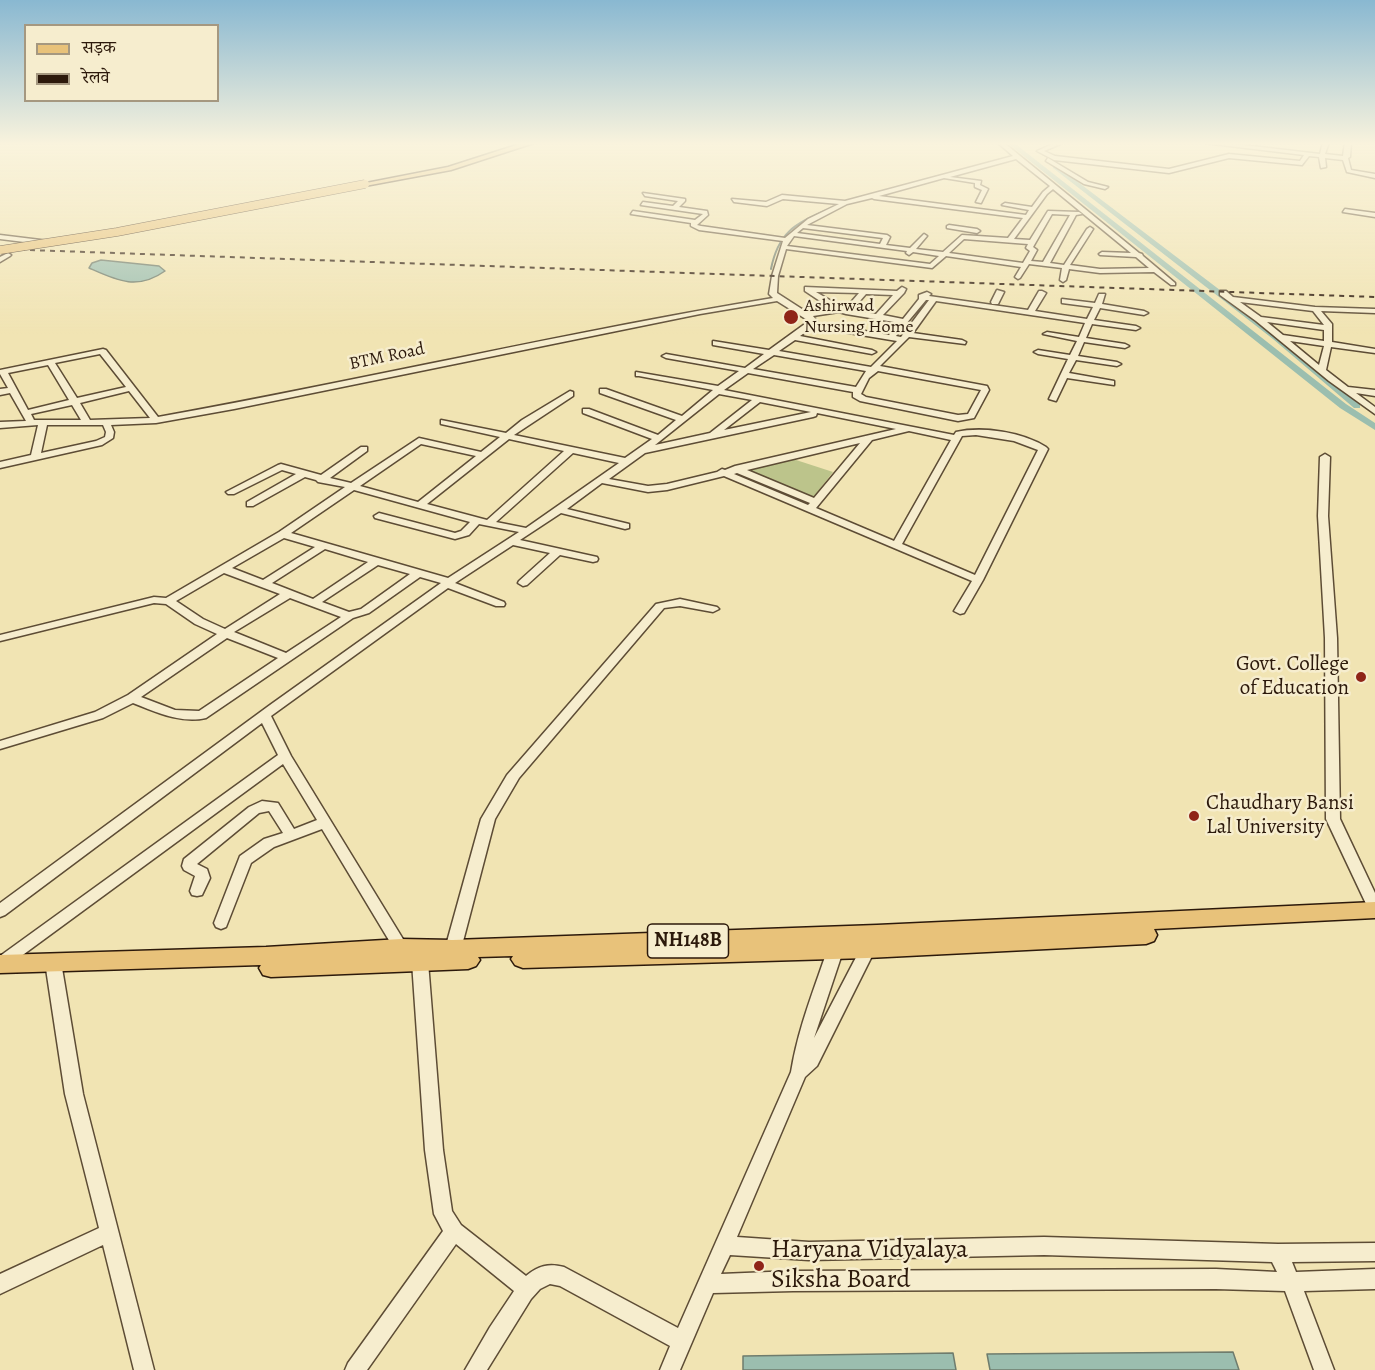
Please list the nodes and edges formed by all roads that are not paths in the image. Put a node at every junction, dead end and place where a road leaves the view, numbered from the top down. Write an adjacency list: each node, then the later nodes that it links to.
1 (252, 206): 34 (main road, bridge)
2 (264, 206): 27 (street)
3 (658, 206): 10 (street)
4 (676, 206): 10 (street)
5 (839, 206): 19 (street)
6 (943, 206): 17 (street)
7 (1009, 206): 11 (street)
8 (1036, 206): 11 (street)
9 (1078, 206): 16 (street)
10 (674, 208): 18 (street)
11 (1034, 209): 17 (street)
12 (1345, 211): 15 (street)
13 (633, 213): 18 (street)
14 (1074, 213): 16 (street); 20 (street); 31 (street)
15 (1375, 214)
16 (1089, 215): 23 (street)
17 (1028, 217): 28 (street)
18 (695, 222): 30 (street)
19 (802, 226): 25 (street); 32 (street)
20 (1066, 226): 22 (street); 43 (street)
21 (949, 227): 24 (street)
22 (1090, 229): 23 (street); 44 (street)
23 (1108, 231): 39 (street)
24 (963, 233): 28 (street); 29 (street); 35 (street)
25 (793, 234): 30 (street); 32 (street)
26 (924, 236): 33 (street)
27 (0, 237)
28 (1012, 237): 29 (street); 31 (street)
29 (994, 239): 36 (street)
30 (783, 241): 41 (street); 54 (street)
31 (1032, 242): 42 (street)
32 (883, 245): 33 (street)
33 (913, 249): 35 (street); 41 (street)
34 (0, 250)
35 (946, 253): 36 (street); 41 (street)
36 (985, 253): 42 (street)
37 (1102, 254): 39 (street)
38 (8, 255): 40 (street)
39 (1140, 255): 45 (street)
40 (0, 260)
41 (902, 262)
42 (1025, 264): 43 (street); 46 (street)
43 (1045, 265): 44 (street)
44 (1066, 267): 45 (street); 47 (street)
45 (1157, 270): 48 (street)
46 (1018, 277)
47 (1063, 280)
48 (1173, 284)
49 (865, 291): 60 (street); 60 (street); 64 (street)
50 (1000, 292): 57 (street)
51 (1042, 293): 61 (street)
52 (1102, 296): 58 (street)
53 (922, 297): 55 (street); 57 (street); 67 (street)
54 (778, 299): 66 (street); 112 (street, BTM Road)
55 (934, 299): 61 (street); 73 (street)
56 (1065, 301): 58 (street)
57 (995, 302): 61 (street)
58 (1097, 306): 63 (street); 68 (street)
59 (1315, 309): 62 (street); 65 (street); 70 (street)
60 (842, 311): 64 (street); 66 (street)
61 (1031, 311): 68 (street)
62 (1375, 311)
63 (1144, 313)
64 (878, 317): 67 (street)
65 (1259, 319): 70 (street); 74 (street)
66 (809, 320): 72 (street); 75 (street)
67 (904, 321): 75 (street)
68 (1090, 322): 69 (street); 76 (street)
69 (1136, 328)
70 (1328, 328): 79 (street)
71 (1047, 334): 76 (street)
72 (793, 337): 82 (street); 83 (street)
73 (905, 337): 75 (street); 77 (street); 89 (street)
74 (1281, 337): 79 (street); 91 (street)
75 (891, 338)
76 (1081, 339): 80 (street); 86 (street)
77 (962, 342)
78 (716, 343): 82 (street)
79 (1328, 344): 81 (street); 91 (street)
80 (1125, 346)
81 (1375, 351)
82 (772, 352): 89 (street); 90 (street)
83 (872, 352)
84 (1038, 352): 86 (street)
85 (666, 356): 90 (street)
86 (1073, 357): 88 (street); 93 (street)
87 (50, 361): 95 (street); 97 (street); 106 (street)
88 (1117, 364)
89 (875, 369): 99 (street); 99 (street)
90 (746, 371): 98 (street); 99 (street)
91 (1322, 371): 96 (street)
92 (639, 374): 98 (street)
93 (1064, 375): 94 (street); 104 (street)
94 (1111, 383)
95 (131, 388): 106 (street); 112 (street)
96 (1345, 389): 102 (street); 108 (street)
97 (12, 390): 101 (street); 110 (street)
98 (719, 390): 105 (street); 111 (street)
99 (857, 390)
100 (603, 391): 111 (street)
101 (0, 392)
102 (1375, 393)
103 (570, 394): 120 (street)
104 (1053, 399)
105 (757, 400): 109 (street); 121 (street)
106 (74, 401): 110 (street); 115 (street)
107 (586, 411): 122 (street)
108 (1375, 411)
109 (820, 412): 119 (street); 121 (street)
110 (26, 413): 113 (street)
111 (683, 419): 122 (street)
112 (156, 420): 117 (street, BTM Road)
113 (31, 422): 114 (street, BTM Road); 118 (street, BTM Road)
114 (43, 422): 115 (street, BTM Road); 130 (street)
115 (87, 422): 117 (street, BTM Road)
116 (444, 422): 120 (street)
117 (106, 423): 130 (street)
118 (0, 425)
119 (907, 429): 123 (street); 124 (street)
120 (507, 436): 126 (street); 128 (street)
121 (710, 436): 127 (street)
122 (659, 438): 127 (street)
123 (956, 438): 150 (street); 157 (street)
124 (868, 439): 133 (street); 142 (street)
125 (364, 449): 136 (street)
126 (572, 449): 131 (street); 145 (street)
127 (643, 450): 131 (street)
128 (482, 455): 138 (street); 141 (street)
129 (1325, 457): 178 (street)
130 (35, 458): 132 (street)
131 (628, 462): 137 (street)
132 (0, 465)
133 (735, 469): 134 (street); 142 (street)
134 (722, 472): 137 (street); 142 (street)
135 (303, 474): 136 (street); 139 (street); 140 (street)
136 (321, 480): 138 (street)
137 (601, 480): 143 (street)
138 (350, 488): 141 (street); 148 (street)
139 (231, 492)
140 (250, 504)
141 (418, 506): 145 (street)
142 (812, 506): 150 (street)
143 (559, 510): 146 (street); 147 (street)
144 (379, 516): 145 (street)
145 (483, 523): 147 (street)
146 (625, 526)
147 (528, 531): 149 (street)
148 (283, 534): 151 (street); 155 (street)
149 (513, 542): 152 (street); 158 (street)
150 (897, 545): 157 (street)
151 (323, 546): 154 (street); 160 (street)
152 (557, 552): 153 (street); 159 (street)
153 (593, 559)
154 (376, 561): 156 (street); 163 (street)
155 (224, 569): 160 (street); 162 (street)
156 (418, 573): 158 (street); 167 (street)
157 (978, 580): 166 (street)
158 (448, 583): 164 (street); 172 (street)
159 (523, 583)
160 (264, 584): 161 (street)
161 (288, 594): 163 (street); 168 (street)
162 (168, 601): 168 (street); 169 (street)
163 (314, 603): 167 (street)
164 (500, 604)
165 (713, 609): 185 (street)
166 (960, 611)
167 (349, 616): 170 (street)
168 (226, 632): 170 (street); 171 (street)
169 (0, 638)
170 (288, 658): 171 (street)
171 (132, 698): 173 (street)
172 (265, 716): 174 (street); 179 (street)
173 (0, 745)
174 (285, 756): 175 (street); 187 (street)
175 (326, 822): 176 (street); 184 (street)
176 (291, 835): 177 (street); 181 (street)
177 (197, 891)
178 (1375, 909): 182 (highway, NH148B)
179 (0, 910)
180 (1375, 922): 182 (highway, NH148B)
181 (221, 923)
182 (872, 942): 183 (highway, NH148B); 190 (street)
183 (838, 943): 185 (highway, NH148B); 186 (highway, NH148B); 190 (street)
184 (401, 948): 185 (highway, NH148B); 188 (highway, NH148B)
185 (453, 949)
186 (420, 962): 188 (highway, NH148B); 192 (street)
187 (0, 964): 188 (highway, NH148B)
188 (54, 968): 189 (highway, NH148B); 191 (street)
189 (0, 976)
190 (799, 1072): 193 (street)
191 (110, 1232): 198 (street); 202 (street)
192 (454, 1232): 200 (street); 203 (street)
193 (724, 1245): 195 (street); 199 (street)
194 (1375, 1252): 195 (street)
195 (1278, 1253): 197 (street)
196 (1375, 1279): 197 (street)
197 (1291, 1282): 199 (street); 206 (street)
198 (0, 1284)
199 (708, 1284): 201 (street)
200 (527, 1289): 201 (street); 204 (street)
201 (683, 1342): 205 (street)
202 (144, 1370)
203 (355, 1370)
204 (475, 1370)
205 (670, 1370)
206 (1324, 1370)

